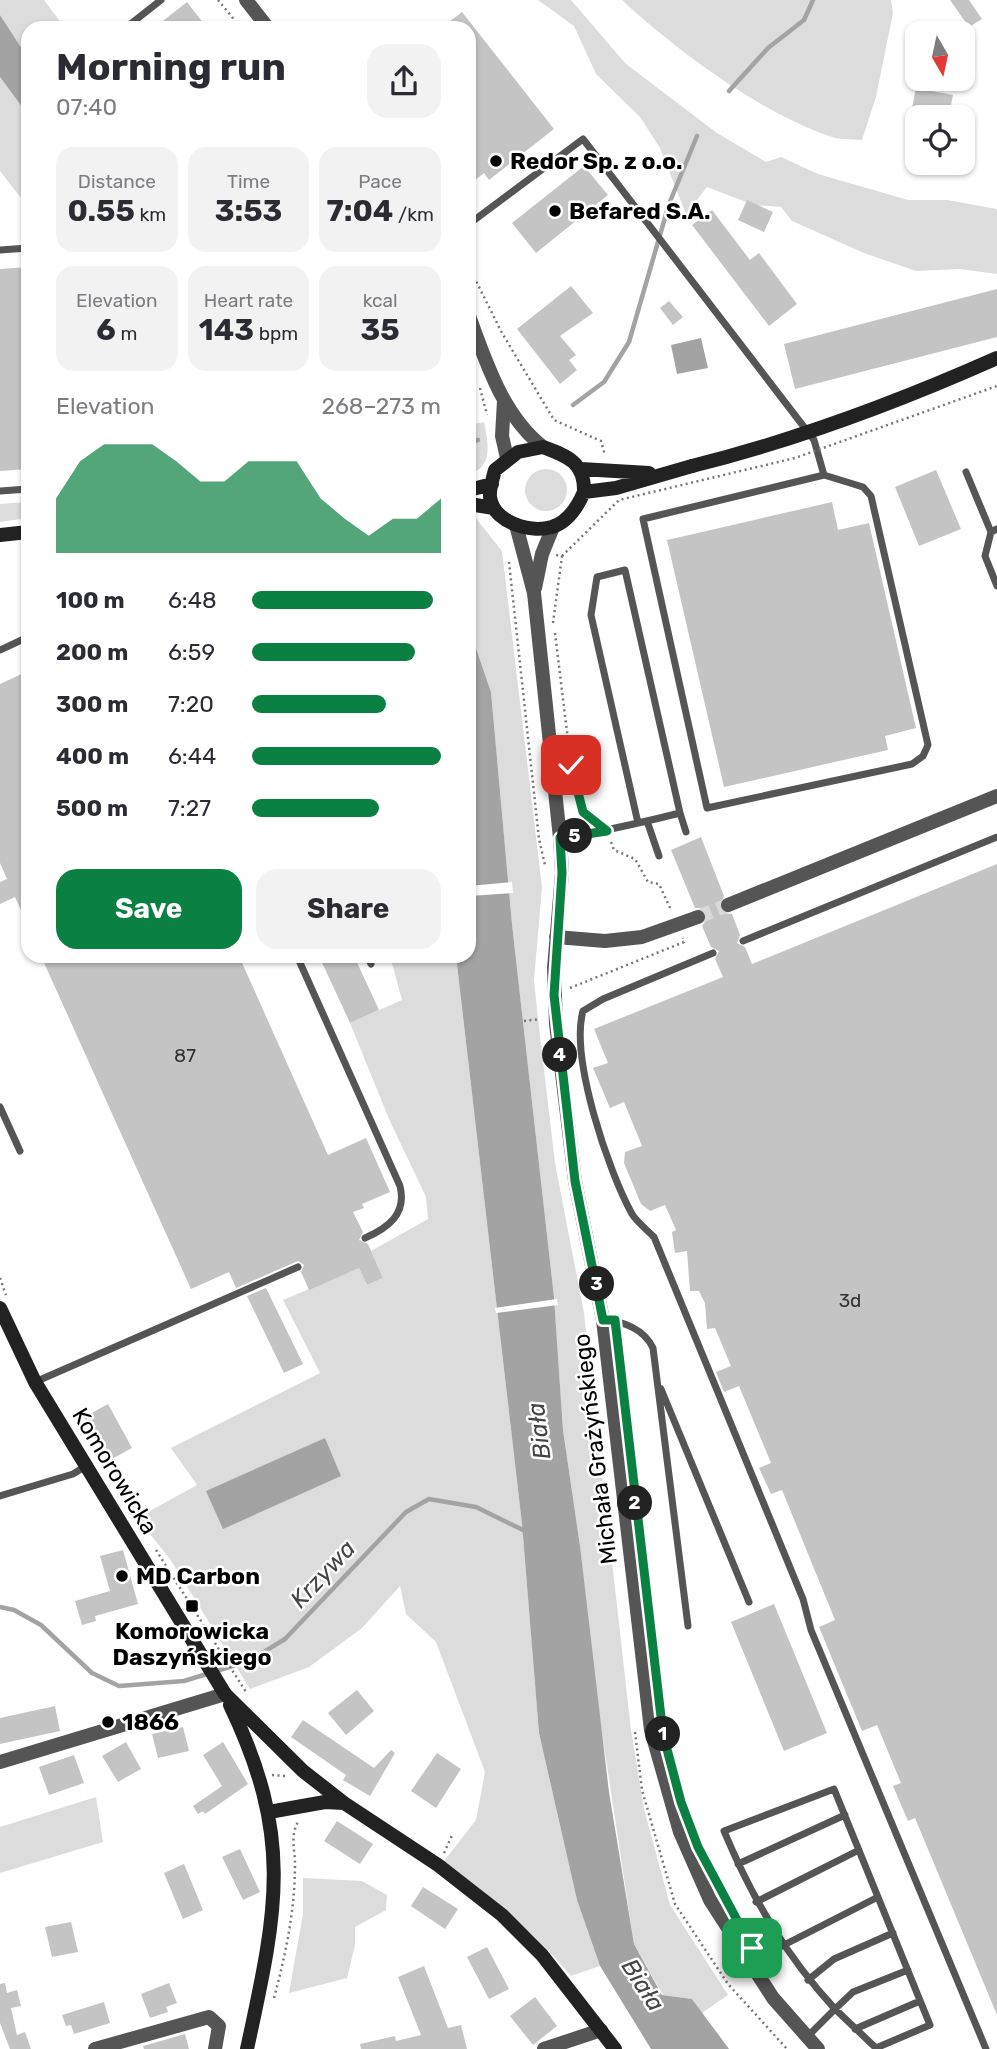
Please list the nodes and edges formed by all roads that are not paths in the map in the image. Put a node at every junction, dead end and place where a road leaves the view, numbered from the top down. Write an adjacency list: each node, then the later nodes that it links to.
1 (161, 0): 3 (lane)
2 (246, 0): 4 (street)
3 (134, 21)
4 (262, 21)
5 (476, 219): 16 (lane)
6 (21, 248): 7 (lane)
7 (0, 250)
8 (476, 333): 10 (street)
9 (997, 358): 15 (street, bridge)
10 (504, 401): 11 (street); 12 (street)
11 (543, 447): 12 (street); 13 (street)
12 (507, 458): 17 (street)
13 (581, 469): 15 (street); 21 (street)
14 (966, 472): 26 (lane)
15 (657, 474): 21 (street)
16 (824, 475): 16 (lane)
17 (492, 484): 18 (street); 23 (street)
18 (476, 488)
19 (21, 490): 20 (lane)
20 (0, 491)
21 (584, 492): 25 (street)
22 (476, 505): 23 (street)
23 (494, 508): 24 (street)
24 (516, 525): 25 (street); 30 (street, Michała Grażyńskiego)
25 (553, 527): 30 (street, Michała Grażyńskiego)
26 (994, 531): 29 (lane)
27 (21, 533): 28 (street)
28 (0, 535)
29 (997, 586)
30 (534, 593): 39 (street, Michała Grażyńskiego)
31 (21, 640): 32 (lane)
32 (0, 650)
33 (997, 796): 41 (street)
34 (680, 813): 35 (lane); 36 (lane); 37 (lane)
35 (647, 821): 36 (lane); 40 (lane)
36 (638, 823): 39 (lane)
37 (685, 832)
38 (997, 837): 44 (lane)
39 (560, 838): 43 (street, Michała Grażyńskiego)
40 (659, 856)
41 (728, 905)
42 (698, 917): 43 (street)
43 (556, 937): 52 (street, Michała Grażyńskiego)
44 (743, 941)
45 (713, 953): 83 (lane)
46 (300, 963): 49 (lane)
47 (0, 1107): 48 (lane)
48 (20, 1151)
49 (365, 1238)
50 (298, 1267): 54 (lane)
51 (0, 1308): 54 (street, Komorowicka)
52 (603, 1320): 53 (lane); 76 (street, Michała Grażyńskiego)
53 (657, 1380): 57 (lane); 58 (lane)
54 (35, 1382): 55 (street, Komorowicka)
55 (86, 1466): 56 (lane); 59 (street, Komorowicka)
56 (0, 1496)
57 (749, 1602)
58 (688, 1626)
59 (222, 1690): 60 (street); 61 (street, Komorowicka); 62 (street)
60 (0, 1762)
61 (344, 1803): 62 (street); 75 (street, Komorowicka)
62 (269, 1812): 79 (street)
63 (845, 1815): 64 (lane); 65 (lane); 65 (lane)
64 (859, 1850): 66 (lane); 67 (lane)
65 (738, 1864): 67 (lane)
66 (878, 1897): 68 (lane); 69 (lane)
67 (756, 1902): 69 (lane)
68 (893, 1933): 70 (lane); 71 (lane)
69 (782, 1946): 71 (lane)
70 (908, 1970): 72 (lane); 73 (lane)
71 (808, 1980): 73 (lane)
72 (920, 2001): 74 (lane); 74 (lane)
73 (835, 2009): 74 (lane); 76 (lane)
74 (855, 2029)
75 (601, 2030): 80 (street); 81 (street, Komorowicka)
76 (807, 2037): 82 (street, Michała Grażyńskiego)
77 (95, 2049): 78 (street)
78 (215, 2049)
79 (247, 2049)
80 (544, 2049)
81 (615, 2049)
82 (818, 2049)
83 (986, 2049)

